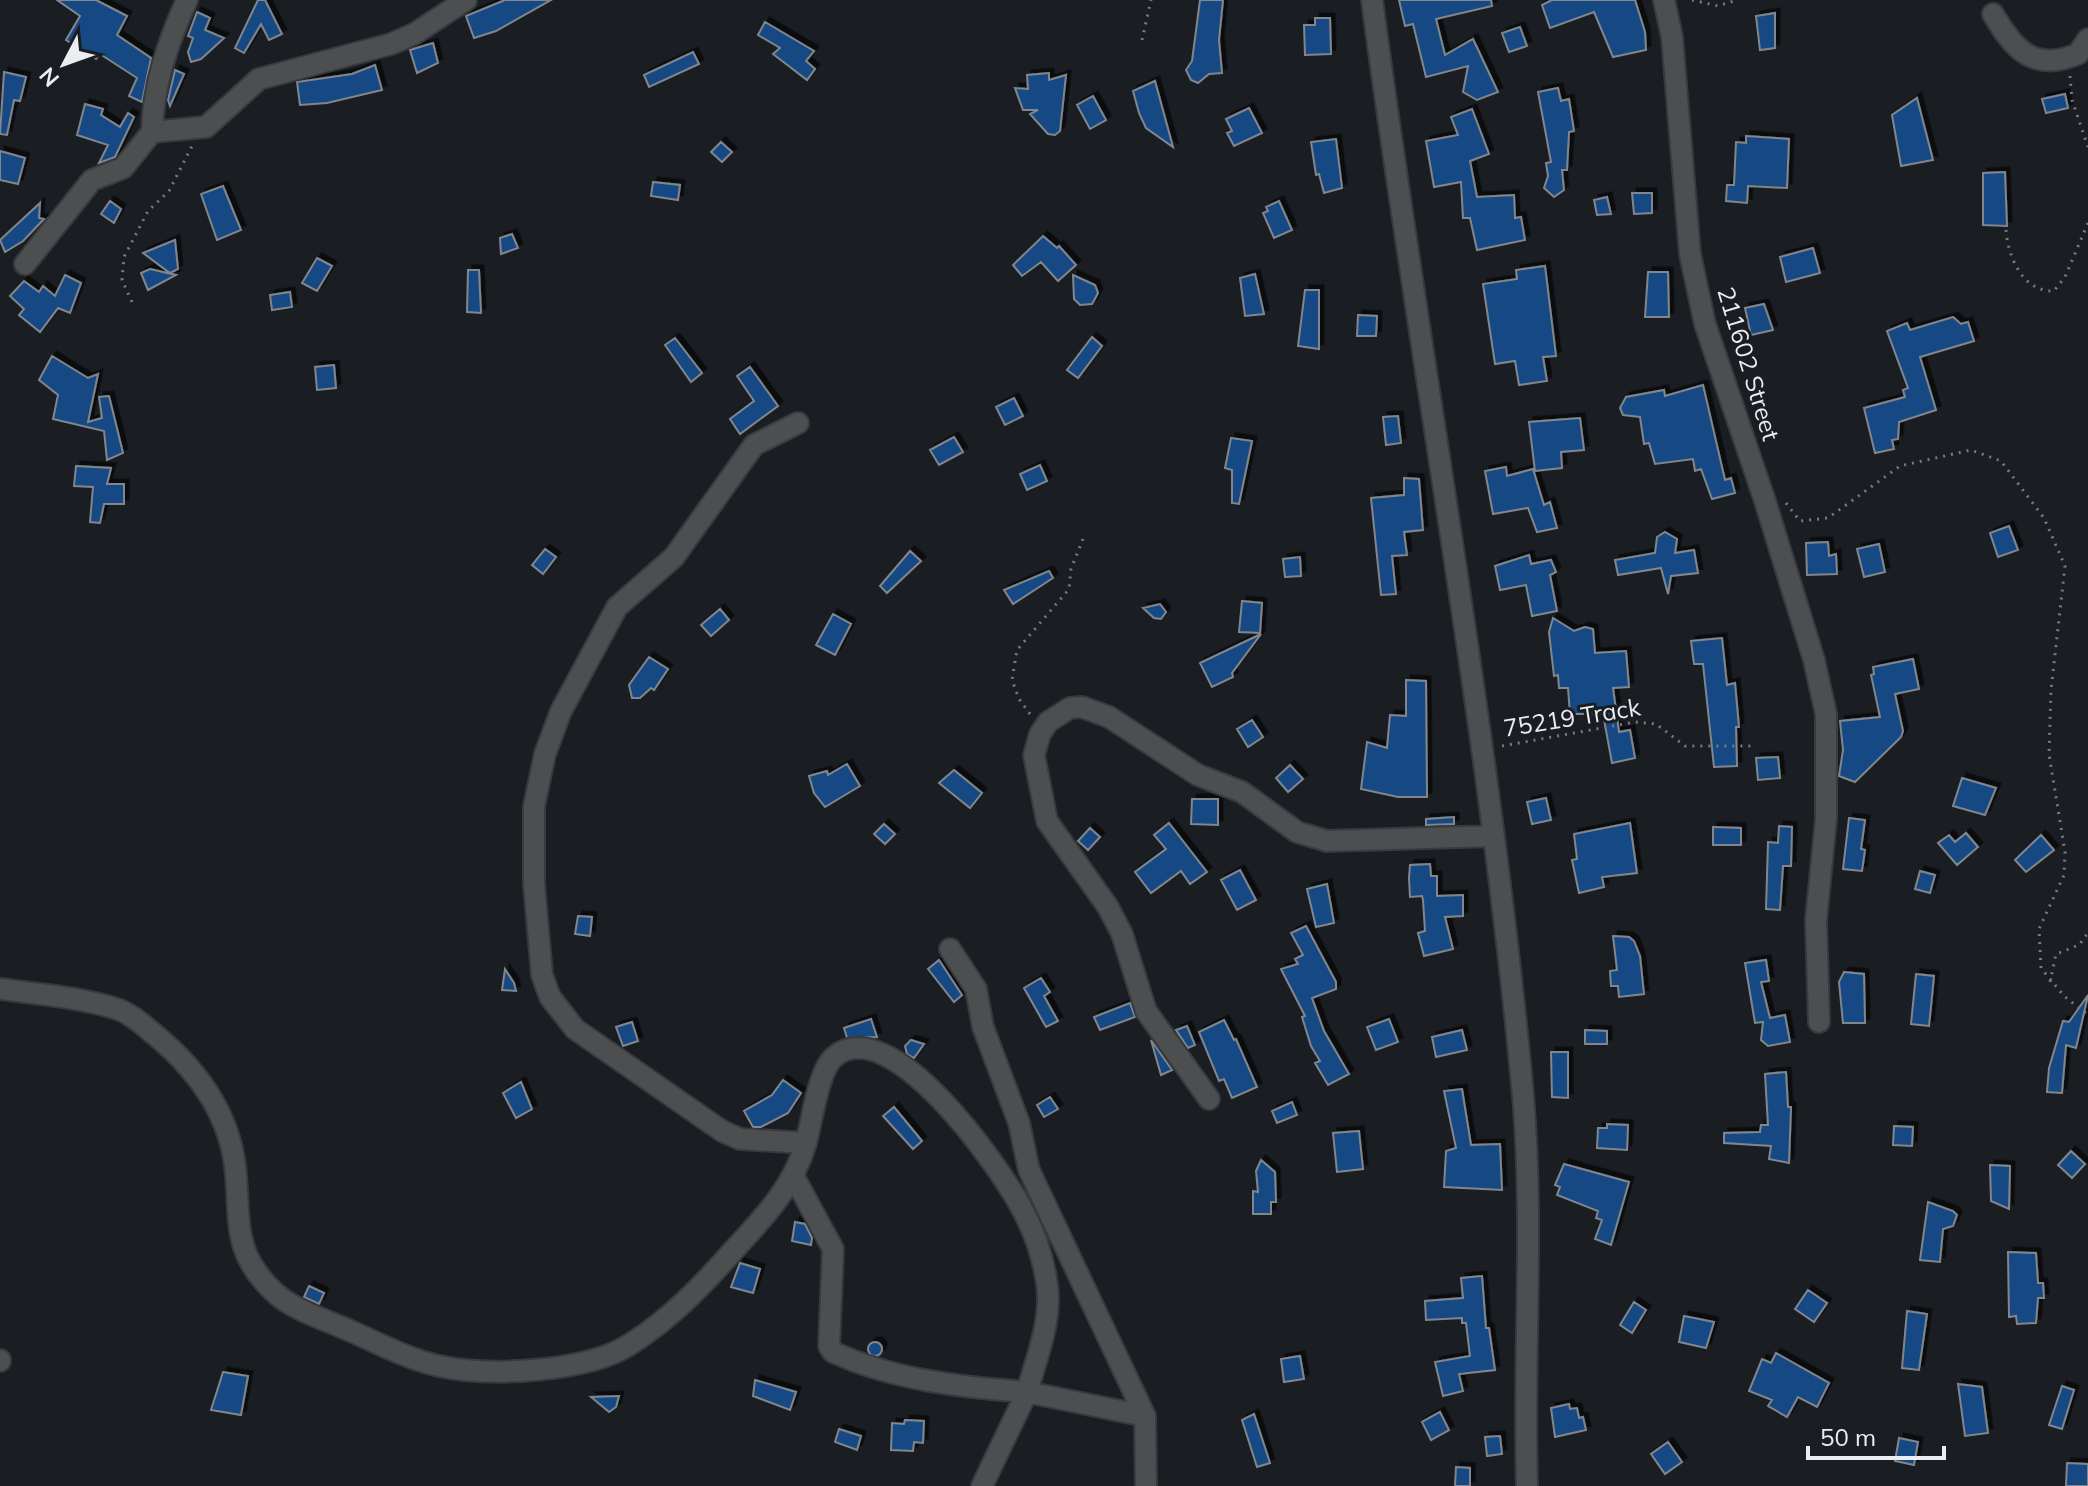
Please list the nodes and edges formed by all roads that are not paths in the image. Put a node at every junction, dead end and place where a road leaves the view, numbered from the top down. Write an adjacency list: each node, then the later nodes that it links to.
1 (187, 0): 7 (street)
2 (466, 0): 7 (street)
3 (1372, 0): 10 (street)
4 (1664, 0): 13 (street, 211602 Street)
5 (1993, 14): 6 (street)
6 (2083, 46)
7 (152, 132): 8 (street)
8 (25, 264)
9 (798, 423): 15 (street)
10 (1493, 836): 14 (street); 21 (street)
11 (950, 949): 18 (street)
12 (0, 989): 16 (street)
13 (1819, 1022)
14 (1209, 1099)
15 (806, 1143): 16 (street); 17 (street)
16 (794, 1177): 17 (street)
17 (1027, 1392): 18 (street); 19 (street)
18 (1145, 1416): 20 (street)
19 (982, 1486)
20 (1146, 1486)
21 (1527, 1486)

